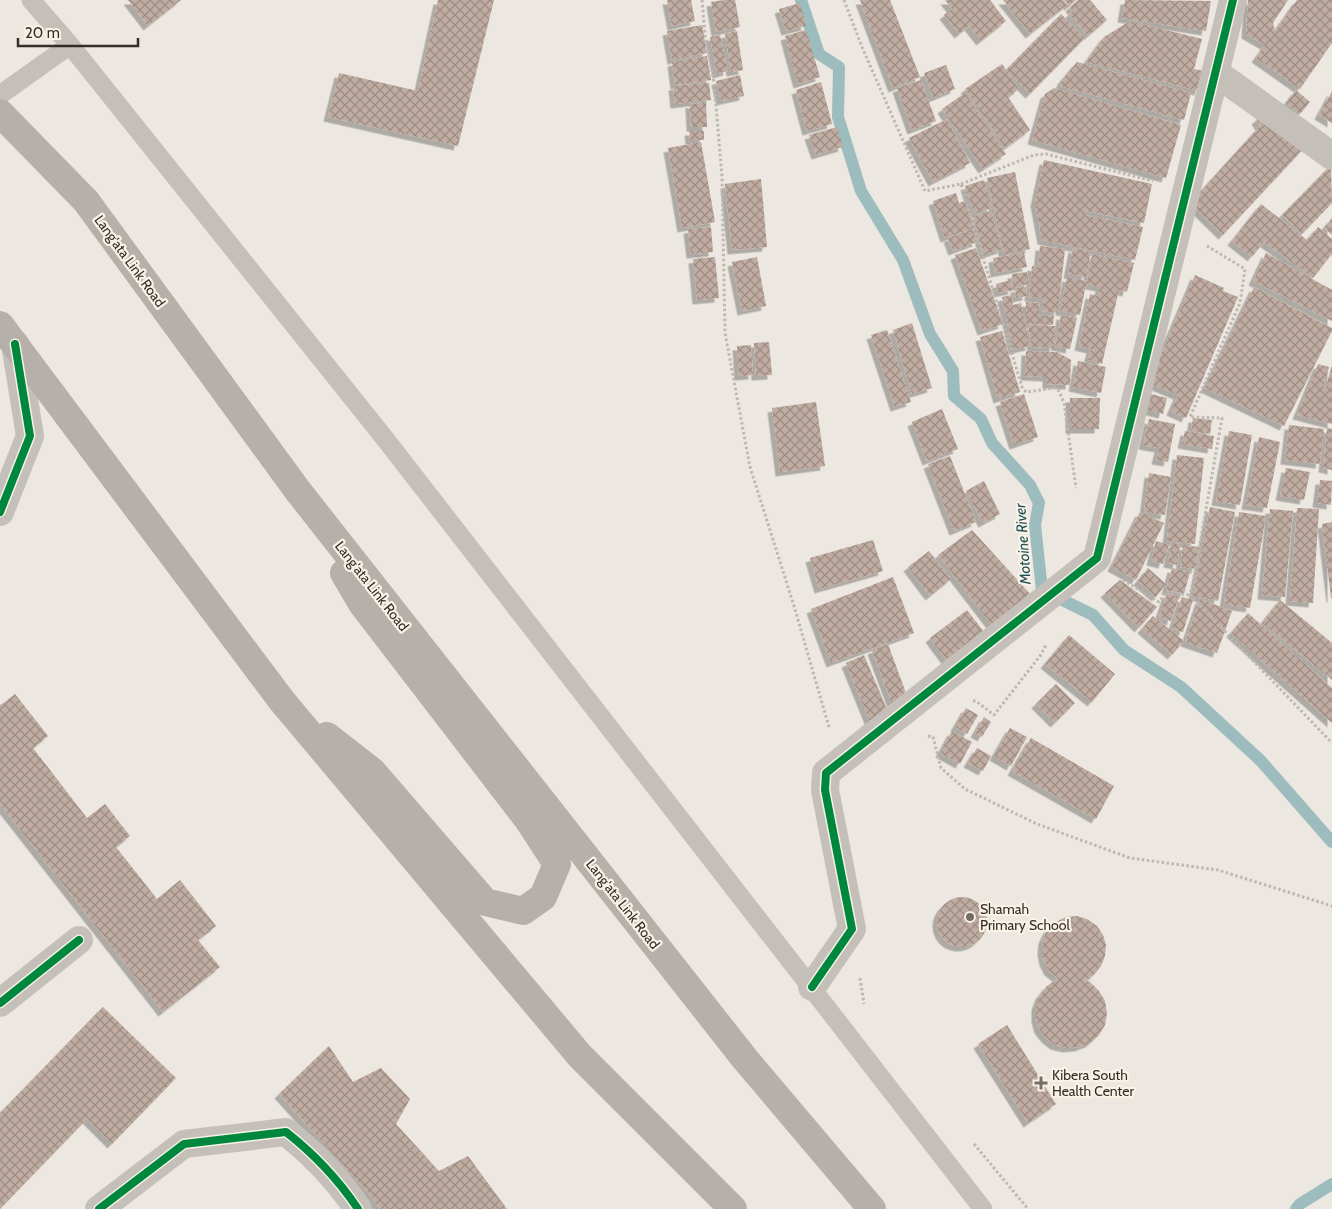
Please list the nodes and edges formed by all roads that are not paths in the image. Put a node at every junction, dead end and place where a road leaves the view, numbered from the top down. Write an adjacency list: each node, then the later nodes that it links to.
1 (31, 0): 3 (lane)
2 (1233, 0): 4 (street)
3 (70, 45): 5 (lane); 13 (lane)
4 (1216, 73): 7 (street); 13 (street)
5 (0, 95)
6 (0, 113): 9 (main road, Lang'ata Link Road)
7 (1332, 156)
8 (8, 335): 10 (street); 11 (main road)
9 (298, 491): 11 (main road); 18 (main road, Lang'ata Link Road)
10 (0, 512)
11 (282, 701): 17 (main road)
12 (78, 940): 14 (street)
13 (812, 987): 19 (lane)
14 (0, 1002)
15 (99, 1209): 16 (street)
16 (358, 1209)
17 (734, 1209)
18 (872, 1209)
19 (983, 1209)

